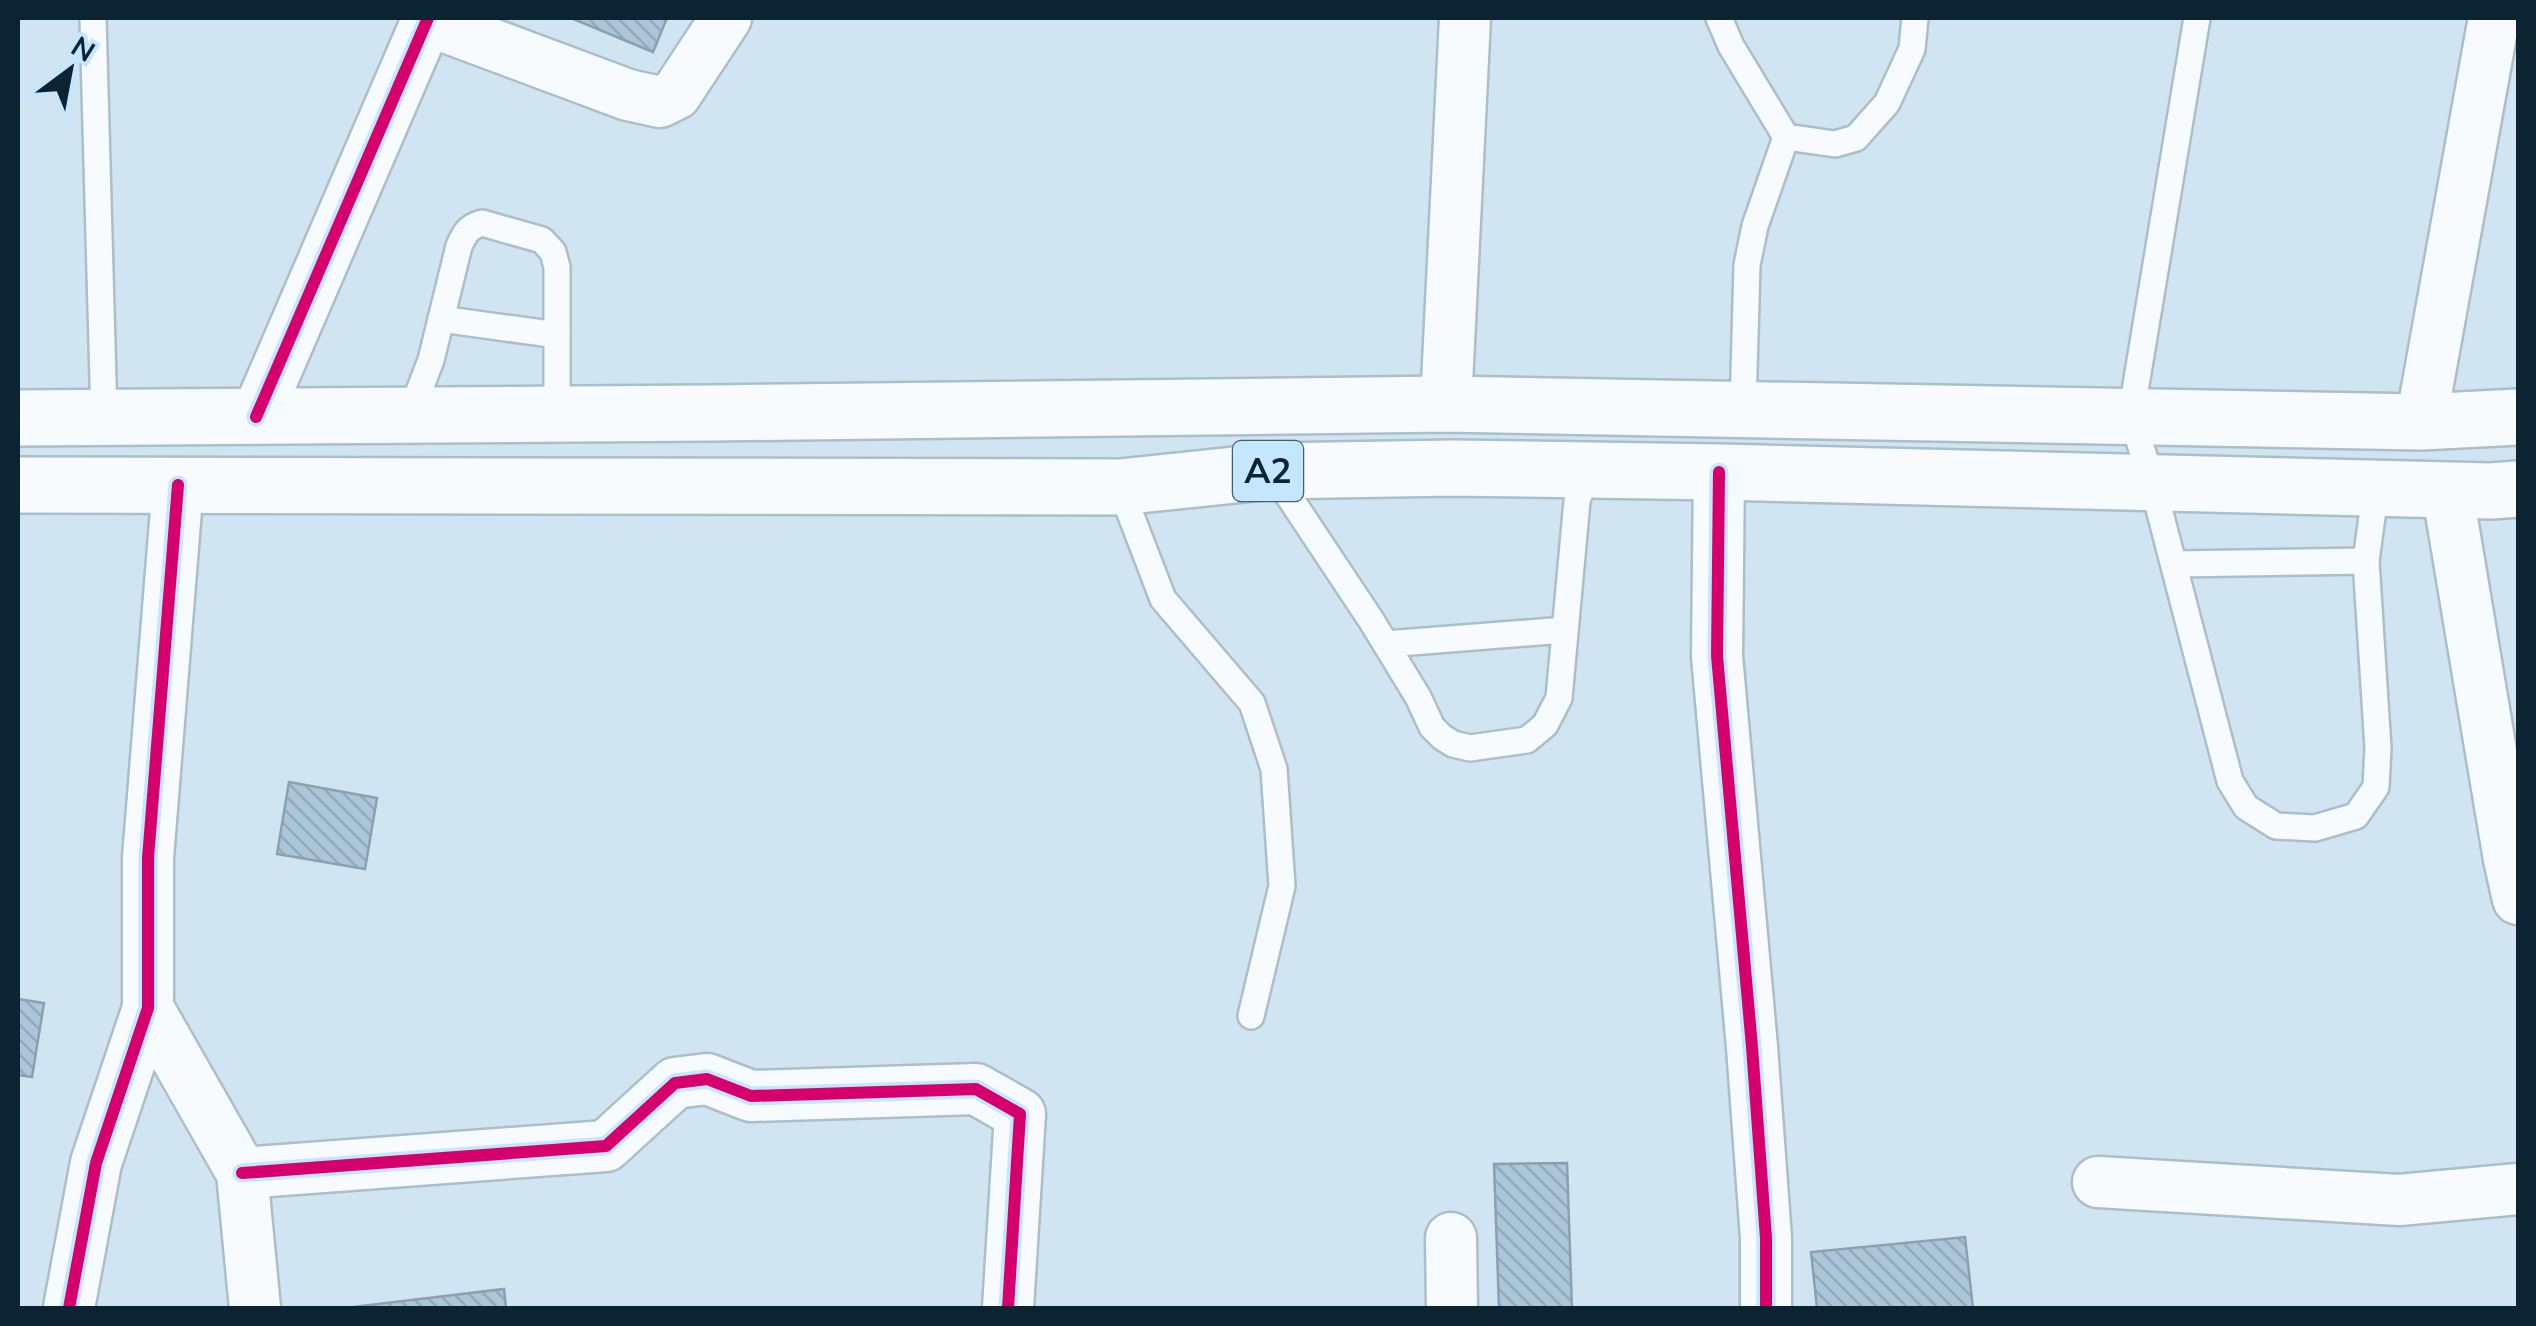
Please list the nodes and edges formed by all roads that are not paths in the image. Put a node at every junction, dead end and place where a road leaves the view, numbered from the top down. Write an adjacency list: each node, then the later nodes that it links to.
1 (93, 18): 20 (lane)
2 (428, 18): 3 (street); 17 (street)
3 (726, 18)
4 (1465, 18): 12 (street)
5 (1719, 18): 9 (lane)
6 (1915, 18): 9 (lane)
7 (2197, 18): 16 (lane)
8 (2494, 18): 21 (street)
9 (1786, 137): 13 (lane)
10 (441, 318): 11 (lane); 11 (lane); 15 (lane)
11 (556, 335): 14 (lane)
12 (1446, 404): 13 (highway, A2); 14 (highway, A2)
13 (1743, 408): 16 (highway, A2)
14 (557, 414): 15 (highway, A2)
15 (410, 415): 17 (highway, A2)
16 (2131, 415): 21 (highway, A2); 25 (lane)
17 (256, 417): 20 (highway, A2)
18 (2518, 417): 21 (highway, A2)
19 (18, 418): 20 (highway, A2)
20 (104, 418)
21 (2421, 422)
22 (1272, 470): 23 (highway, A2); 28 (highway, A2); 35 (lane)
23 (1588, 470): 24 (highway, A2); 34 (lane)
24 (1719, 472): 25 (highway, A2); 47 (street)
25 (2152, 482): 29 (highway, A2); 33 (lane)
26 (18, 485): 27 (highway, A2)
27 (178, 485): 28 (highway, A2); 37 (street)
28 (1120, 487): 38 (lane)
29 (2376, 487): 30 (highway, A2); 32 (lane)
30 (2447, 488): 31 (highway, A2); 36 (street)
31 (2518, 489)
32 (2366, 562): 33 (lane); 33 (lane)
33 (2174, 564)
34 (1565, 630): 35 (lane); 35 (lane)
35 (1386, 644)
36 (2518, 899)
37 (148, 1008): 39 (street); 43 (street)
38 (1250, 1016)
39 (242, 1173): 44 (street); 45 (street)
40 (2098, 1182): 41 (street)
41 (2518, 1189)
42 (1451, 1238): 46 (street)
43 (69, 1308)
44 (254, 1308)
45 (1008, 1308)
46 (1452, 1308)
47 (1766, 1308)

